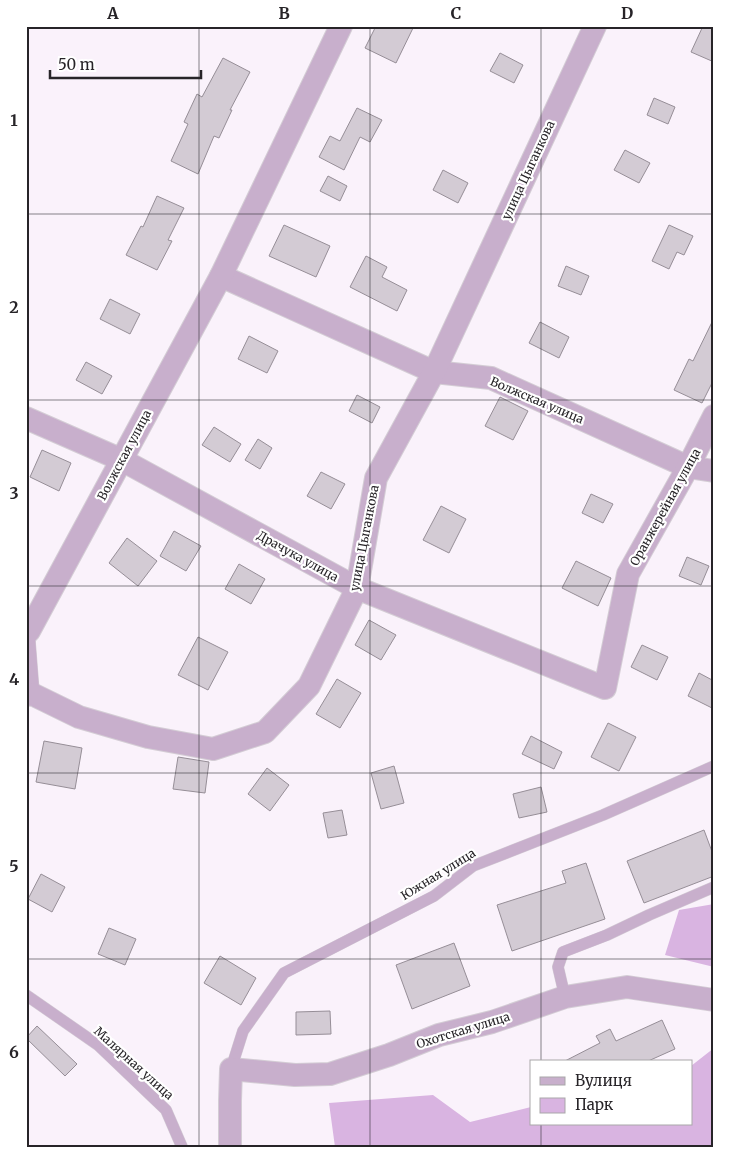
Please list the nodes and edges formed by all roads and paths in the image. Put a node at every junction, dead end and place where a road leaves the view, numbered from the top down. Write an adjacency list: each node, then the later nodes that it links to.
1 (341, 26): 3 (street, Волжская улица)
2 (595, 26): 4 (street, улица Цыганкова)
3 (221, 276): 4 (street, Волжская улица); 7 (street, Волжская улица)
4 (434, 372): 8 (street, Волжская улица); 10 (street, улица Цыганкова)
5 (714, 416): 8 (street, Оранжерейная улица)
6 (26, 418): 7 (street, Драчука улица)
7 (122, 460): 10 (street, Драчука улица); 11 (street, Волжская улица)
8 (688, 467): 9 (street, Волжская улица); 12 (street, Оранжерейная улица)
9 (714, 471)
10 (357, 588): 12 (street, Драчука улица); 13 (street, улица Цыганкова)
11 (28, 632): 13 (lane)
12 (605, 688)
13 (30, 694)
14 (714, 766): 19 (lane, Южная улица)
15 (714, 887): 17 (lane)
16 (26, 995): 20 (lane, Малярная улица)
17 (566, 997): 18 (street, Охотская улица); 19 (street, Охотская улица)
18 (714, 1000)
19 (231, 1069): 21 (street)
20 (182, 1147)
21 (230, 1147)

